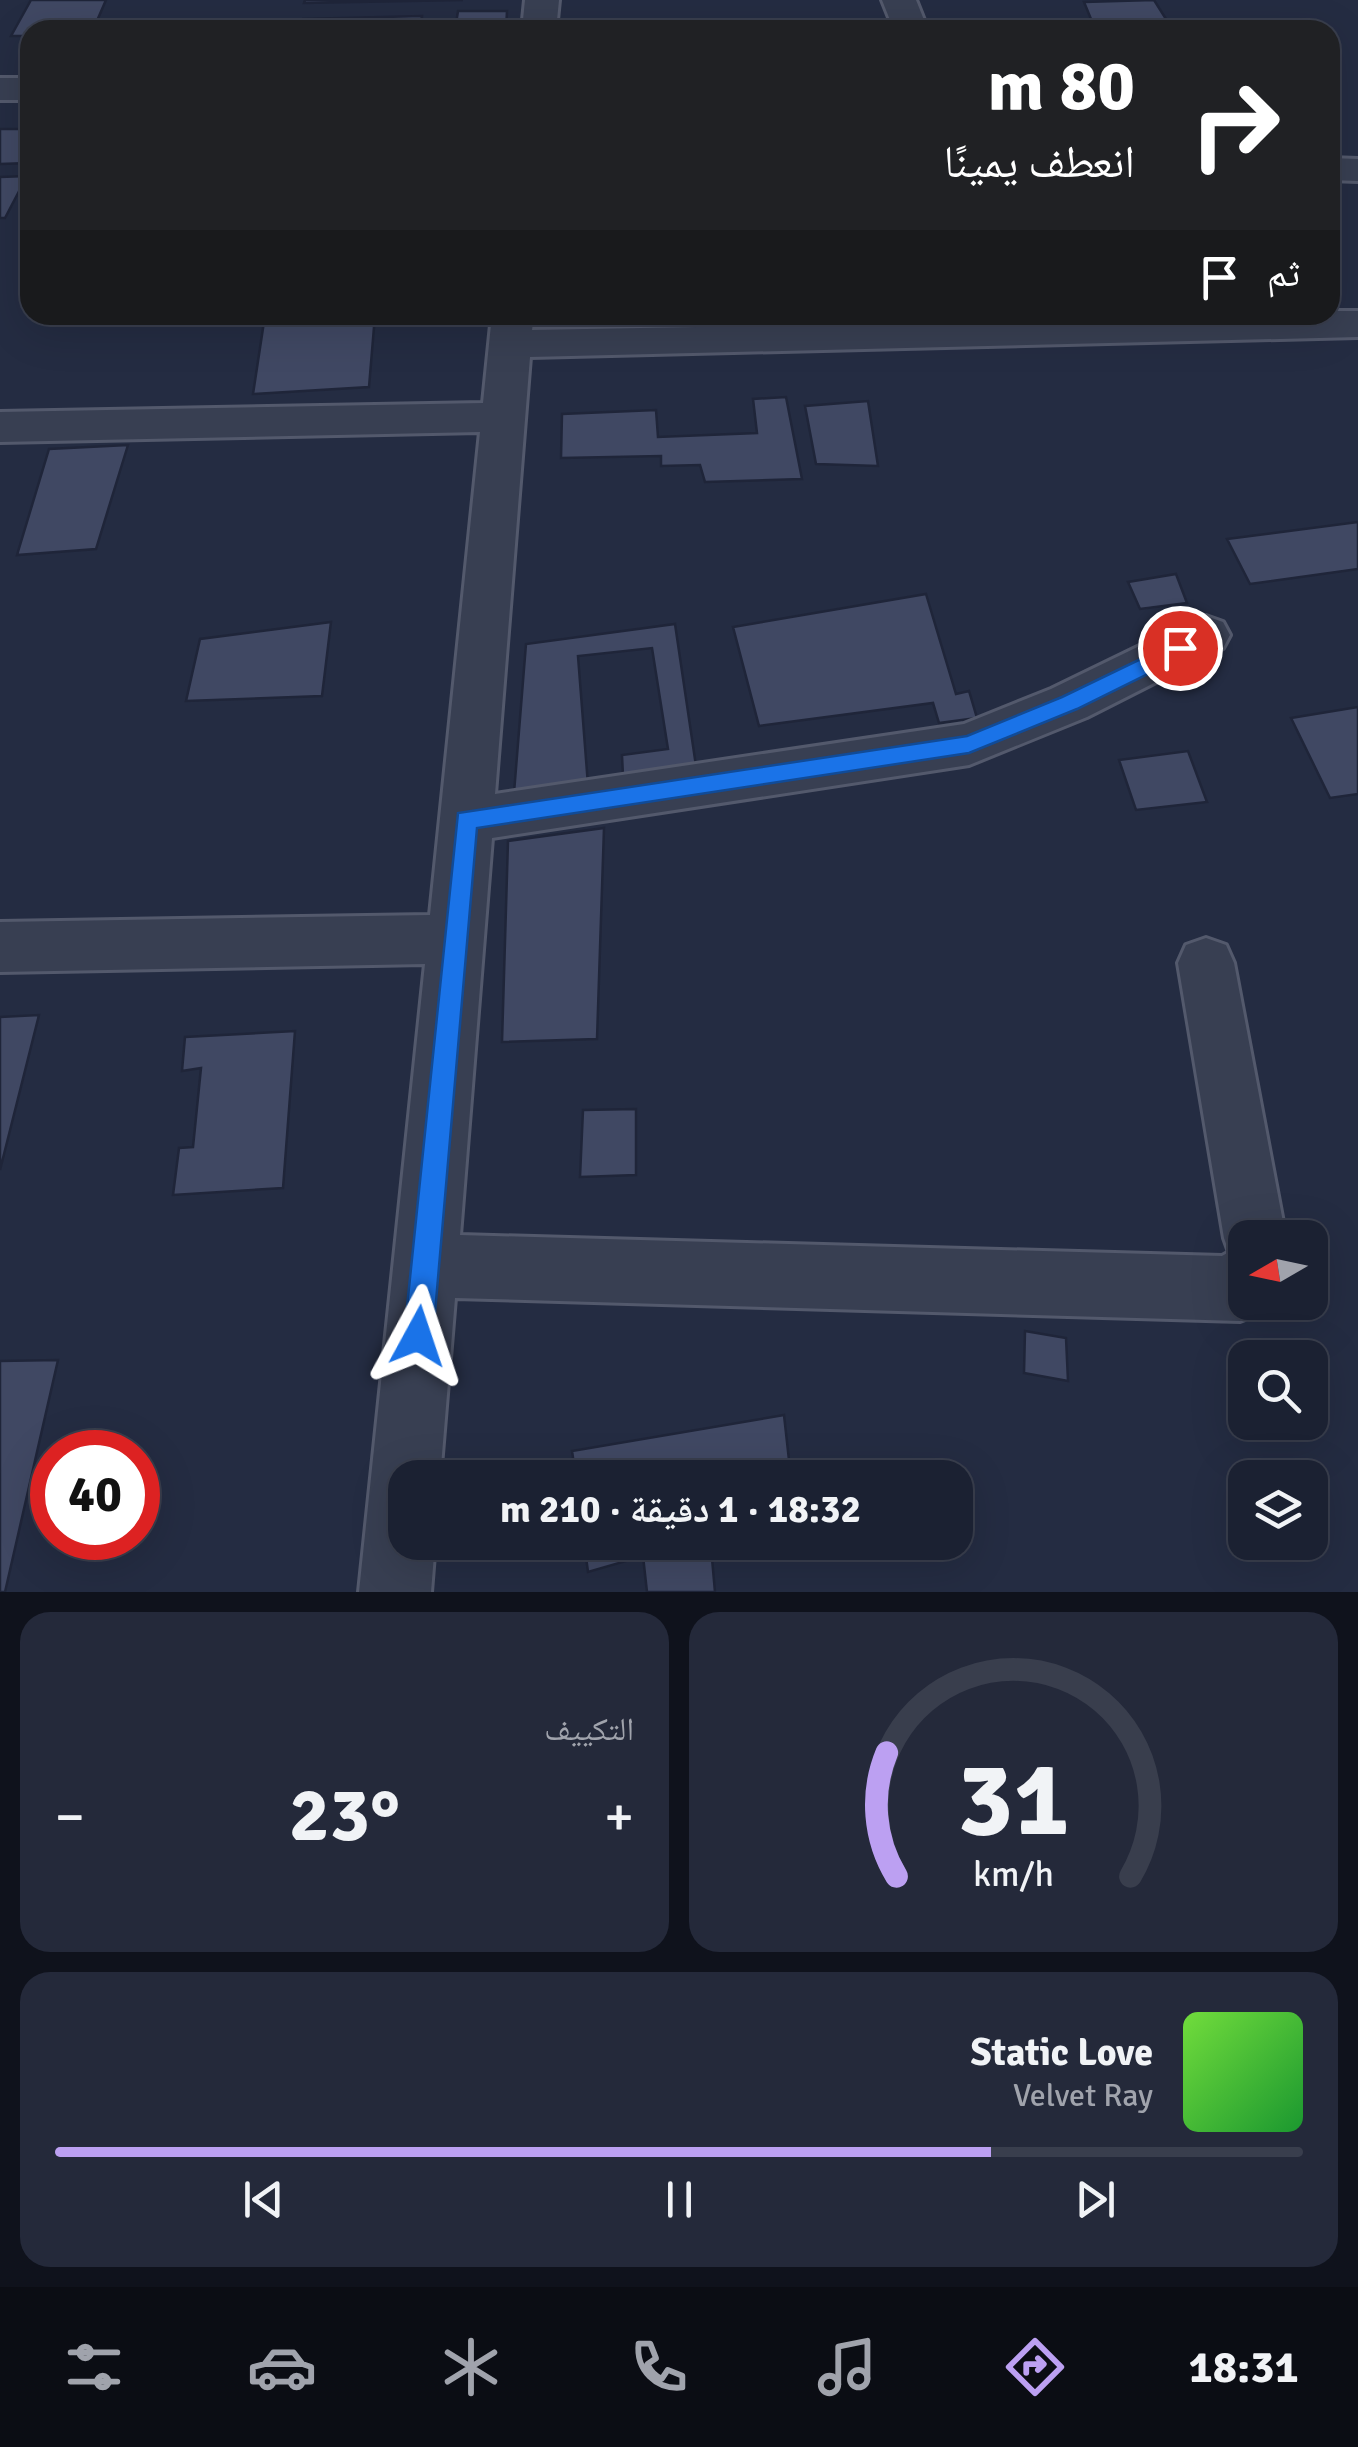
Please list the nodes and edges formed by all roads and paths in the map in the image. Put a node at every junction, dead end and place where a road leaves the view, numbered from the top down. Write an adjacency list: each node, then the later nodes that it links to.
1 (1217, 325): 2 (street)
2 (512, 330): 3 (street)
3 (504, 417): 4 (street); 6 (street)
4 (0, 426)
5 (1206, 634): 6 (street)
6 (466, 820): 7 (street)
7 (456, 939): 8 (street); 11 (street)
8 (0, 947)
9 (1206, 963): 10 (street)
10 (1253, 1220)
11 (425, 1266): 12 (street); 13 (street)
12 (1228, 1289)
13 (407, 1460)
14 (398, 1560): 15 (street)
15 (395, 1592)

